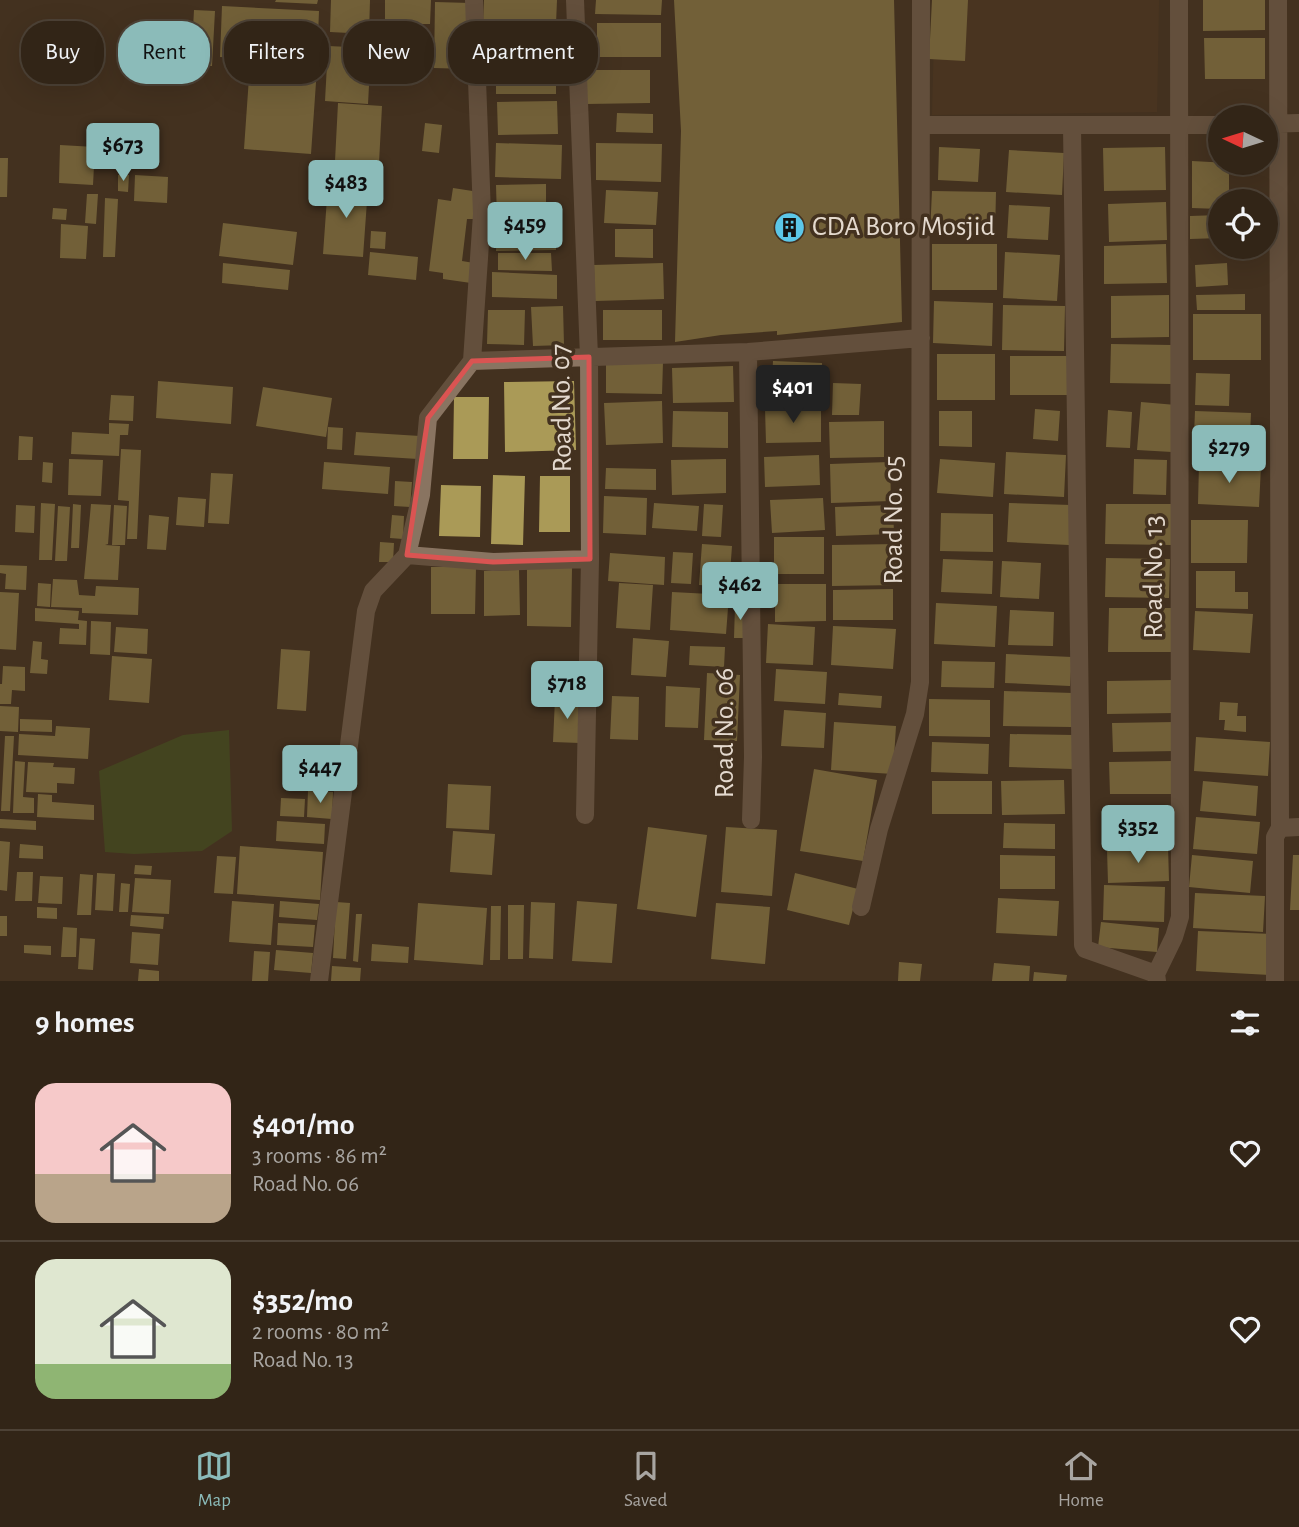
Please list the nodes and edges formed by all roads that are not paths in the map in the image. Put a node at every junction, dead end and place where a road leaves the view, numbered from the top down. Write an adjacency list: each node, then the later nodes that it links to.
1 (474, 0): 17 (street)
2 (575, 0): 16 (street, Road No. 07)
3 (921, 0): 9 (street, Road No. 05)
4 (1178, 0): 12 (street, Road No. 13)
5 (1278, 0): 6 (street)
6 (1272, 105)
7 (1299, 123): 8 (street)
8 (1278, 124)
9 (922, 125): 11 (street); 14 (street, Road No. 05)
10 (1208, 126): 12 (street)
11 (1072, 127): 12 (street); 25 (street)
12 (1180, 127): 25 (street, Road No. 13)
13 (1272, 175): 23 (street)
14 (921, 338): 15 (street); 24 (street, Road No. 05)
15 (748, 352): 16 (street); 21 (street, Road No. 06)
16 (589, 357): 17 (street); 19 (street, Road No. 07)
17 (472, 361): 18 (street)
18 (407, 555): 19 (street); 26 (street)
19 (590, 559): 20 (street, Road No. 07)
20 (585, 815)
21 (751, 820)
22 (1299, 827): 23 (street)
23 (1280, 828): 27 (street)
24 (861, 907)
25 (1157, 977)
26 (319, 981)
27 (1275, 981)

